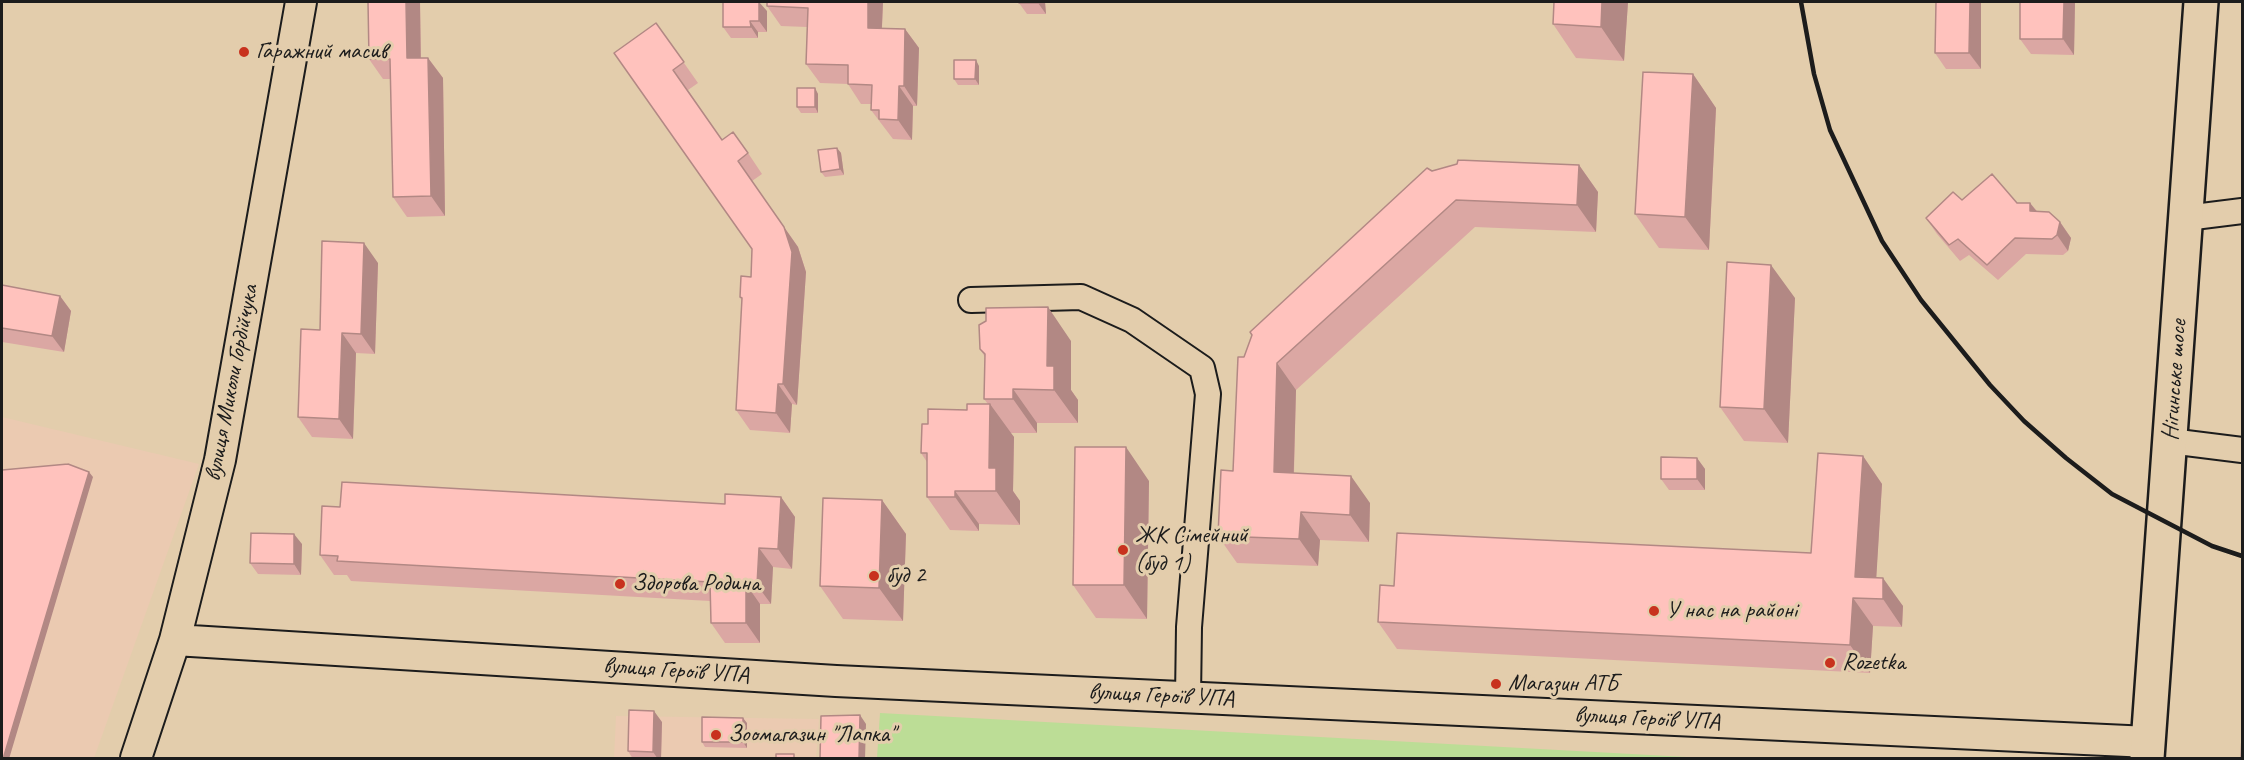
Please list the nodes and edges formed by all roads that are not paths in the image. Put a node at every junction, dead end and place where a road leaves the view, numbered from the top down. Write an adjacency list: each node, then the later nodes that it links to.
1 (302, 2): 8 (street, вулиця Миколи Гордійчука)
2 (2201, 2): 4 (main road, Нігинське шосе)
3 (2242, 211): 4 (street)
4 (2186, 218): 6 (main road, Нігинське шосе)
5 (972, 300): 9 (street)
6 (2170, 441): 7 (street); 10 (main road, Нігинське шосе)
7 (2242, 450)
8 (175, 640): 9 (street, вулиця Героїв УПА); 11 (street, вулиця Миколи Гордійчука)
9 (1188, 697): 10 (street, вулиця Героїв УПА)
10 (2148, 750)
11 (136, 759)

